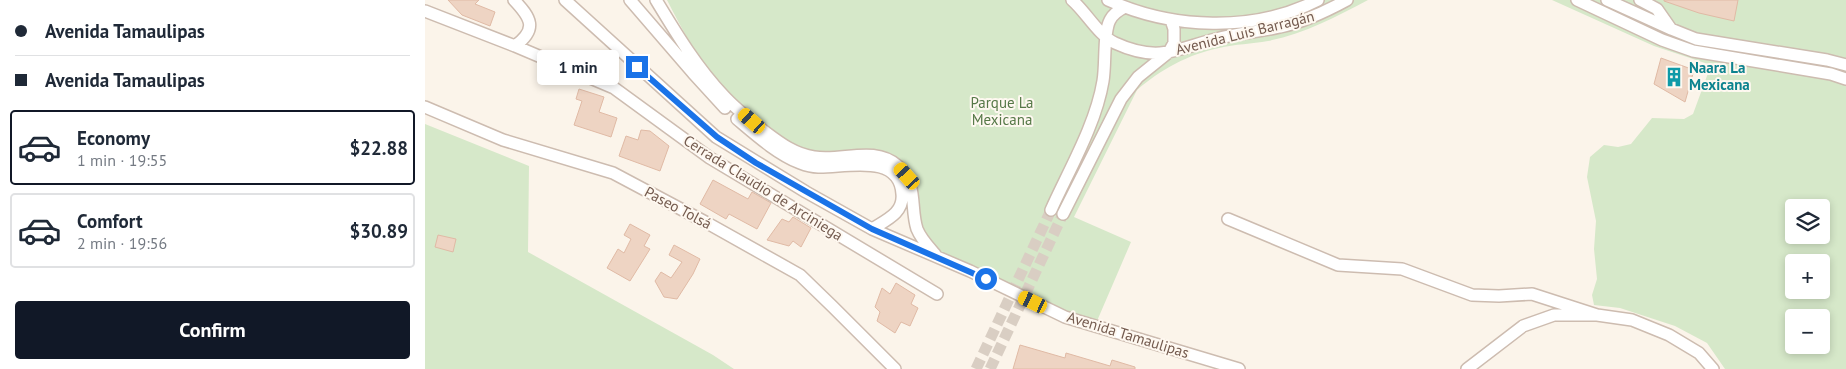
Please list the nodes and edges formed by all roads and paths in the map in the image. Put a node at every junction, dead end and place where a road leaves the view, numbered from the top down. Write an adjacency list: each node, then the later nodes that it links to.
1 (514, 0): 17 (street)
2 (565, 0): 25 (street, Avenida Tamaulipas)
3 (630, 0): 25 (street)
4 (656, 0): 26 (street, Avenida Tamaulipas)
5 (1072, 0): 16 (street, Avenida Luis Barragán)
6 (1108, 0): 12 (street, Avenida Luis Barragán)
7 (1317, 0): 14 (street, Avenida Luis Barragán)
8 (1347, 0): 18 (street, Avenida Luis Barragán)
9 (1577, 0): 20 (street)
10 (1607, 0): 15 (street)
11 (1641, 0): 15 (street)
12 (1125, 7): 14 (street, Avenida Luis Barragán); 16 (street)
13 (425, 11): 17 (street, Cerrada Claudio de Arciniega)
14 (1171, 20): 18 (street, Avenida Luis Barragán)
15 (1671, 29): 19 (street)
16 (1106, 38): 18 (street, Avenida Luis Barragán); 22 (street)
17 (515, 46): 27 (street, Cerrada Claudio de Arciniega)
18 (1169, 52): 23 (street, Avenida Luis Barragán)
19 (1846, 65)
20 (1846, 79)
21 (425, 107): 29 (street, Paseo Tolsá)
22 (1051, 210)
23 (1063, 214)
24 (1228, 219): 28 (street)
25 (872, 229): 26 (street, Avenida Tamaulipas)
26 (938, 257): 30 (street, Avenida Tamaulipas)
27 (937, 294)
28 (1597, 314): 31 (street); 32 (street)
29 (895, 369)
30 (1239, 369)
31 (1467, 369)
32 (1713, 369)

